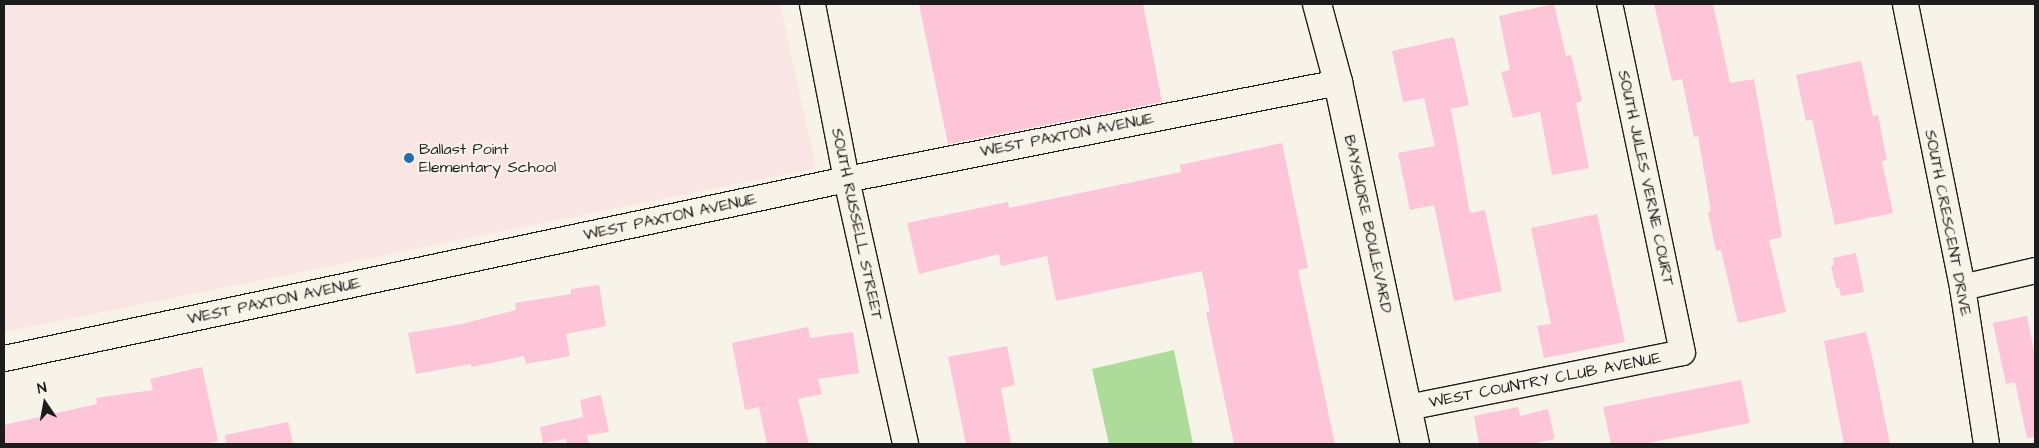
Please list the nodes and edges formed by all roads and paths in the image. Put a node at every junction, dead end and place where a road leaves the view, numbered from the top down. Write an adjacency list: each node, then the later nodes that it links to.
1 (812, 4): 6 (street, SOUTH RUSSELL STREET)
2 (1317, 4): 5 (street, BAYSHORE BOULEVARD)
3 (1609, 4): 9 (street, SOUTH JULES VERNE COURT)
4 (1905, 4): 8 (street, SOUTH CRESCENT DRIVE)
5 (1338, 82): 6 (street, WEST PAXTON AVENUE); 11 (street, BAYSHORE BOULEVARD)
6 (846, 179): 10 (street, WEST PAXTON AVENUE); 12 (street, SOUTH RUSSELL STREET)
7 (2035, 270): 8 (street)
8 (1962, 287): 14 (street, SOUTH CRESCENT DRIVE)
9 (1682, 352): 11 (street, WEST COUNTRY CLUB AVENUE)
10 (4, 358)
11 (1407, 407): 13 (street, BAYSHORE BOULEVARD)
12 (905, 444)
13 (1415, 444)
14 (1986, 444)

